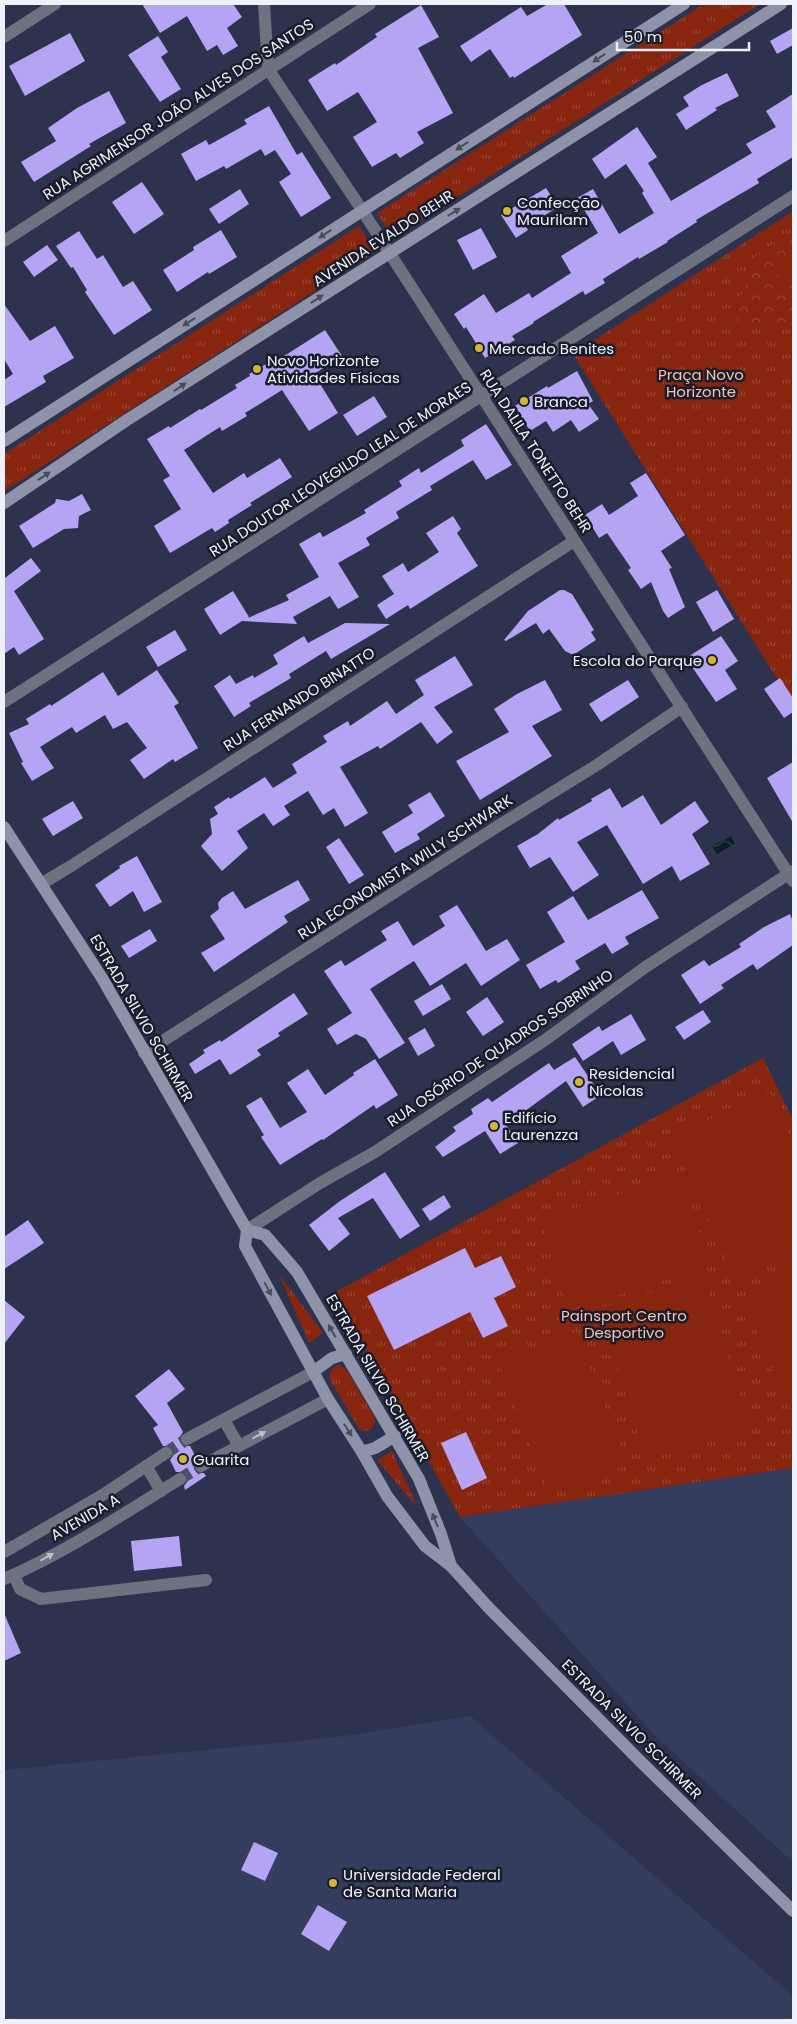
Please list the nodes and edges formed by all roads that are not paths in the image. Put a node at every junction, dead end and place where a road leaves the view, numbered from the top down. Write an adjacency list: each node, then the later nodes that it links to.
1 (54, 4): 6 (street)
2 (264, 4): 7 (street)
3 (370, 4): 7 (street, RUA AGRIMENSOR JOÃO ALVES DOS SANTOS)
4 (684, 4): 9 (street, one-way to 9)
5 (780, 4): 11 (street, AVENIDA EVALDO BEHR, one-way to 5)
6 (4, 37)
7 (268, 69): 9 (street, RUA DALILA TONETTO BEHR); 10 (street, RUA AGRIMENSOR JOÃO ALVES DOS SANTOS)
8 (793, 196): 12 (street, RUA DOUTOR LEOVEGILDO LEAL DE MORAES)
9 (362, 210): 11 (street, RUA DALILA TONETTO BEHR); 13 (street, one-way to 13)
10 (4, 241)
11 (389, 253): 12 (street, RUA DALILA TONETTO BEHR); 14 (street, AVENIDA EVALDO BEHR, one-way to 11)
12 (482, 397): 15 (street, RUA DALILA TONETTO BEHR); 16 (street, RUA DOUTOR LEOVEGILDO LEAL DE MORAES)
13 (4, 442)
14 (4, 503)
15 (574, 541): 17 (street, RUA DALILA TONETTO BEHR); 20 (street, RUA FERNANDO BINATTO)
16 (4, 702)
17 (682, 707): 19 (street, RUA DALILA TONETTO BEHR); 21 (street, RUA ECONOMISTA WILLY SCHWARK)
18 (4, 827): 20 (street, ESTRADA SILVIO SCHIRMER)
19 (792, 875): 22 (street, RUA OSÓRIO DE QUADROS SOBRINHO)
20 (41, 884): 21 (street, ESTRADA SILVIO SCHIRMER)
21 (144, 1053): 22 (street, ESTRADA SILVIO SCHIRMER)
22 (247, 1230): 23 (street, ESTRADA SILVIO SCHIRMER, one-way to 22); 24 (street, ESTRADA SILVIO SCHIRMER, one-way to 24)
23 (346, 1354): 24 (street); 27 (street, ESTRADA SILVIO SCHIRMER)
24 (313, 1372): 25 (street, ESTRADA SILVIO SCHIRMER); 26 (street)
25 (328, 1399): 29 (street, one-way to 25); 30 (street, ESTRADA SILVIO SCHIRMER, one-way to 30)
26 (224, 1420): 28 (street); 29 (street)
27 (395, 1436): 30 (street); 37 (street, ESTRADA SILVIO SCHIRMER, one-way to 27)
28 (187, 1440)
29 (239, 1446): 33 (street)
30 (362, 1452): 37 (street, ESTRADA SILVIO SCHIRMER)
31 (166, 1453): 32 (street, AVENIDA A)
32 (146, 1466): 35 (street); 36 (street, AVENIDA A)
33 (201, 1466)
34 (180, 1479): 35 (street, AVENIDA A)
35 (161, 1490): 38 (street, AVENIDA A, one-way to 35)
36 (4, 1552)
37 (451, 1566): 40 (street, ESTRADA SILVIO SCHIRMER)
38 (9, 1577): 39 (street)
39 (206, 1580)
40 (793, 1911)

